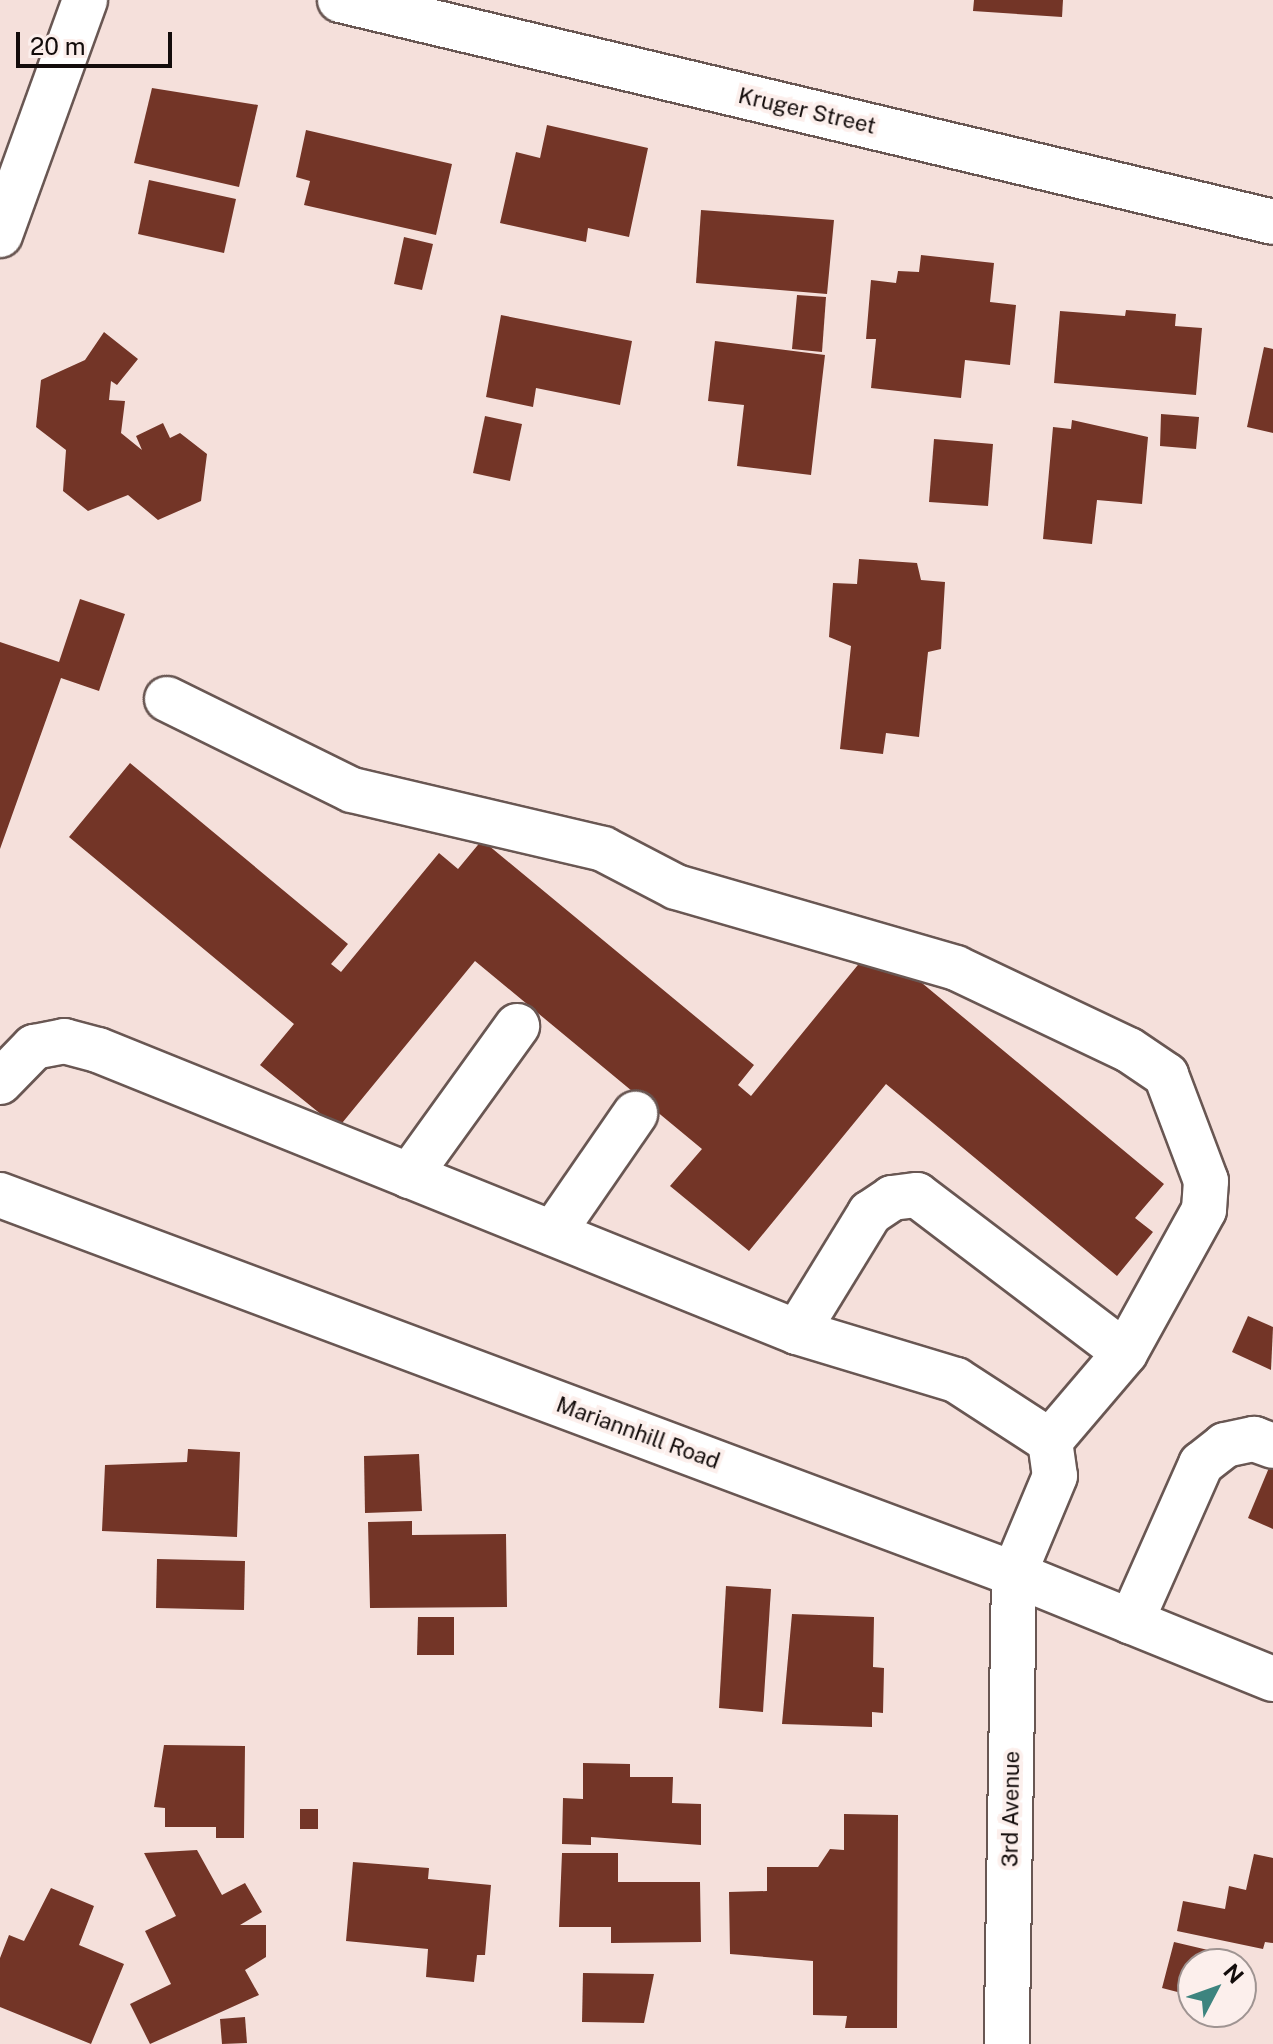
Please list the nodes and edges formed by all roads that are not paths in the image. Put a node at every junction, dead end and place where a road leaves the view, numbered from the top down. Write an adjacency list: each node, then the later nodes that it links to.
1 (85, 0): 4 (street)
2 (340, 0): 3 (street, Kruger Street)
3 (1273, 222)
4 (0, 235)
5 (167, 699): 13 (street)
6 (517, 1026): 9 (street)
7 (0, 1082): 9 (street)
8 (635, 1114): 11 (street)
9 (409, 1176): 11 (street)
10 (0, 1195): 16 (street, Mariannhill Road)
11 (553, 1233): 12 (street)
12 (797, 1332): 13 (street); 14 (street)
13 (1125, 1353): 14 (street)
14 (1050, 1441): 16 (street)
15 (1273, 1446): 17 (street)
16 (1014, 1574): 17 (street, Mariannhill Road); 19 (street, 3rd Avenue)
17 (1131, 1622): 18 (street, Mariannhill Road)
18 (1273, 1679)
19 (1007, 2044)

